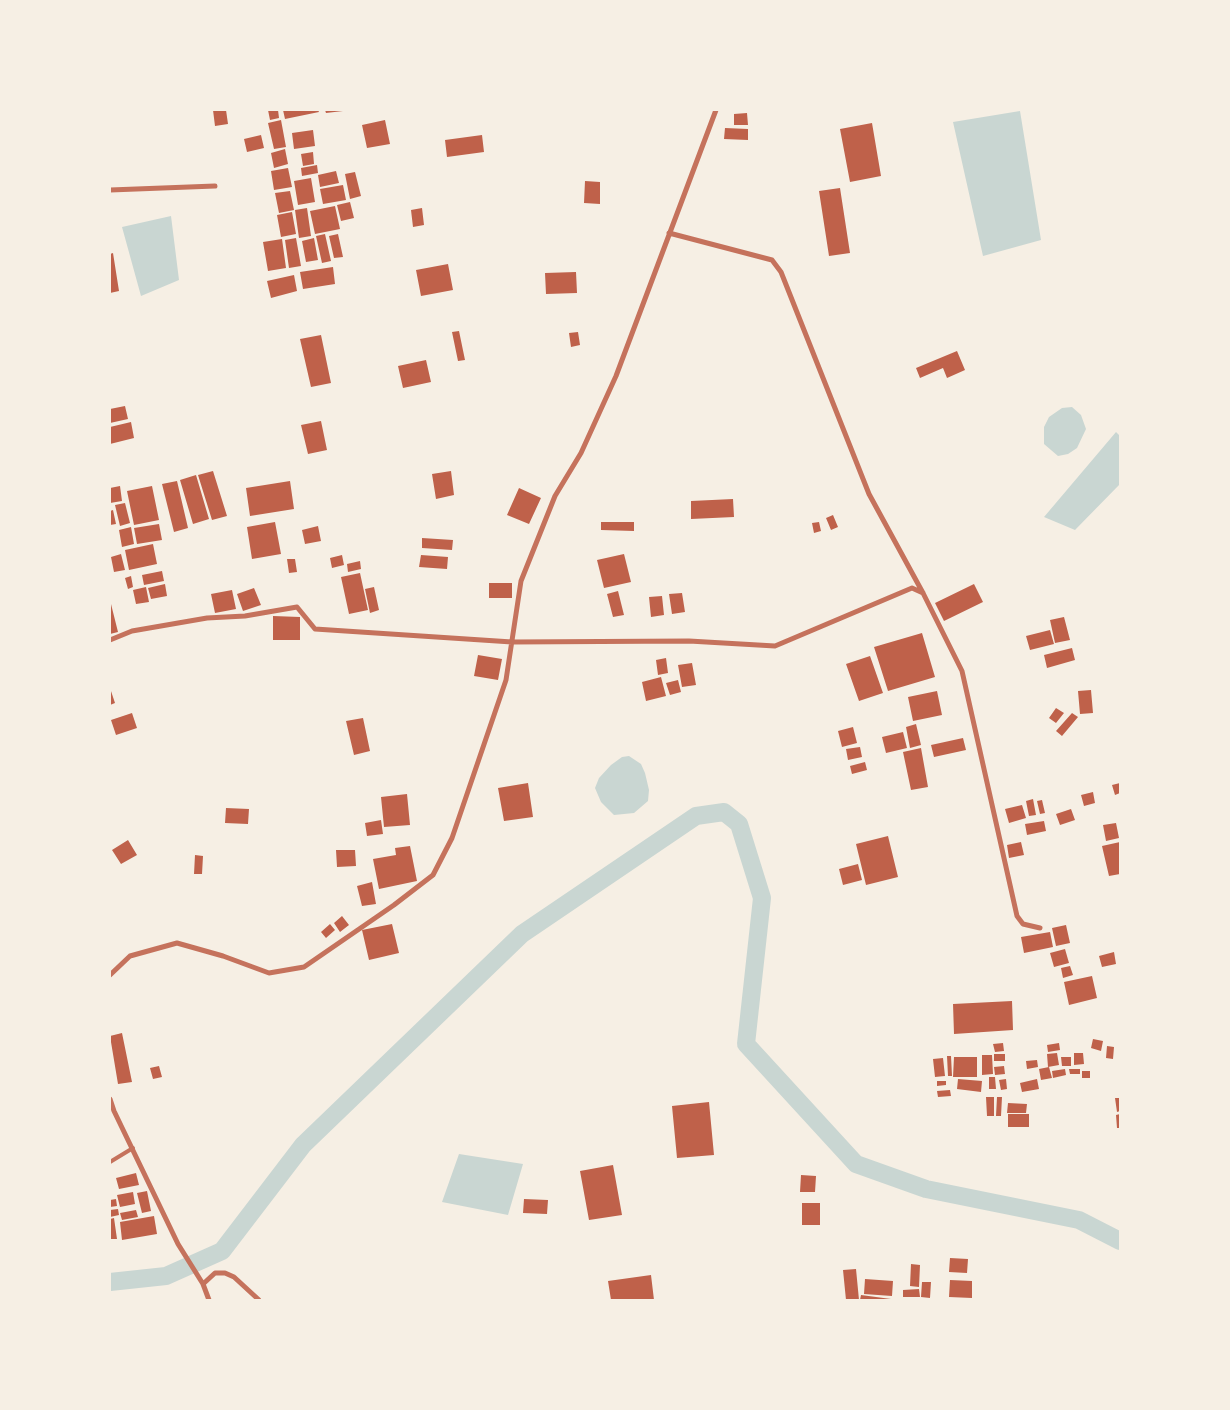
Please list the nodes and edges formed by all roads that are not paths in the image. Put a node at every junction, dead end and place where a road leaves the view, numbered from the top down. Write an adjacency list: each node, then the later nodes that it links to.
1 (716, 110): 4 (street)
2 (215, 186): 3 (street)
3 (110, 190)
4 (669, 233): 5 (street); 7 (street)
5 (923, 593): 7 (street); 8 (street)
6 (110, 640): 7 (street)
7 (512, 642): 9 (street)
8 (1040, 928)
9 (110, 975)
10 (110, 1099): 11 (street)
11 (133, 1148): 12 (lane); 13 (street)
12 (110, 1162)
13 (203, 1284): 14 (street); 15 (street)
14 (209, 1300)
15 (259, 1300)

